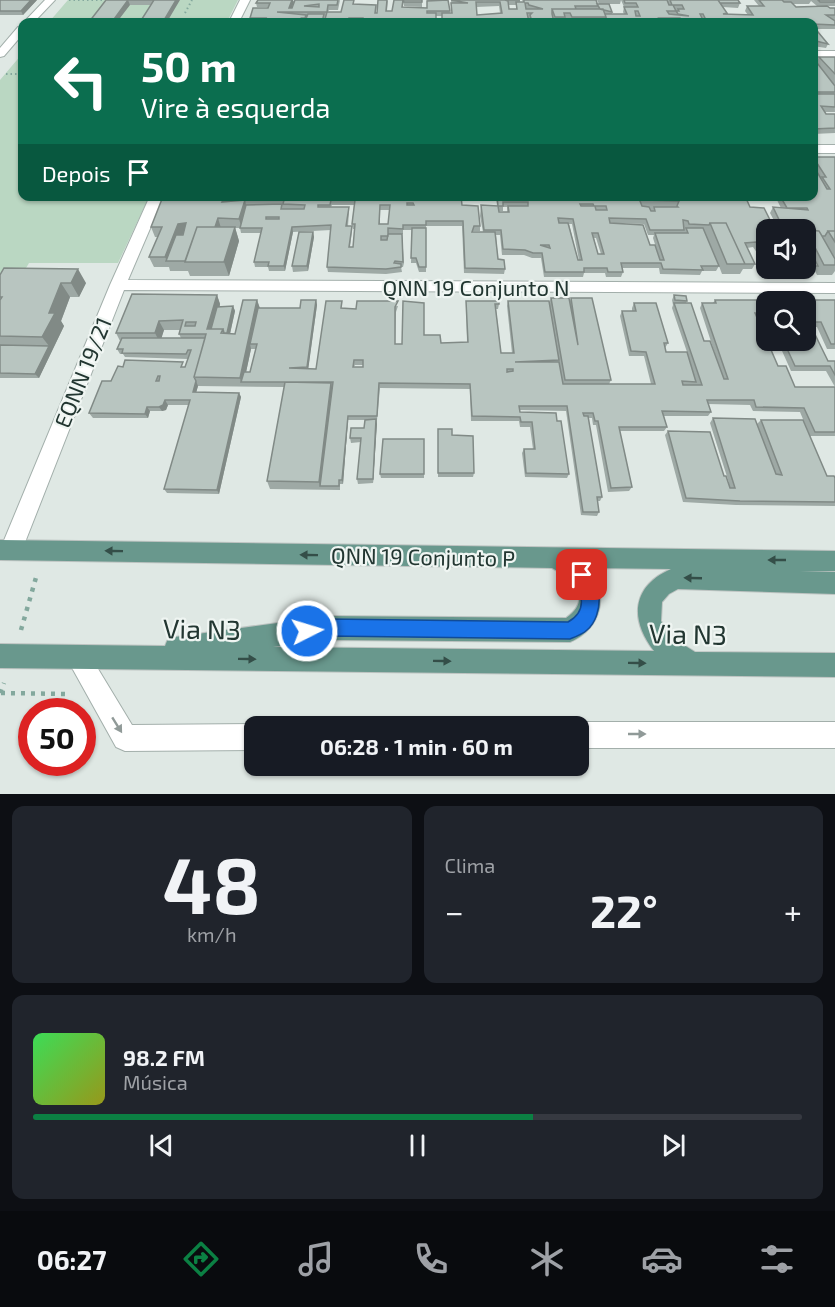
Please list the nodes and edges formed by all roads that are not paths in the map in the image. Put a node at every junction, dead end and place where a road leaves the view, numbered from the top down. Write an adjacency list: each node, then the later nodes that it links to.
1 (50, 0): 3 (street)
2 (245, 0): 4 (street)
3 (33, 18)
4 (236, 18)
5 (18, 33): 6 (street)
6 (1, 51)
7 (818, 54): 8 (street)
8 (835, 54)
9 (818, 149): 10 (street)
10 (835, 149)
11 (155, 201): 12 (street, EQNN 19/21)
12 (117, 285): 13 (street, QNN 19 Conjunto N); 14 (street, EQNN 19/21)
13 (835, 288)
14 (6, 550): 15 (main road, QNN 19 Conjunto P, one-way to 14)
15 (549, 559): 16 (main road, QNN 19 Conjunto P, one-way to 15); 20 (main road)
16 (835, 561)
17 (835, 583): 21 (main road, one-way to 21)
18 (7, 656): 19 (main road, Via N3)
19 (78, 657): 20 (main road, Via N3); 25 (street, one-way to 25)
20 (114, 657): 21 (main road, Via N3, one-way to 21)
21 (698, 663): 22 (main road, Via N3)
22 (835, 665)
23 (589, 735): 24 (street, one-way to 24)
24 (835, 735)
25 (244, 737)

